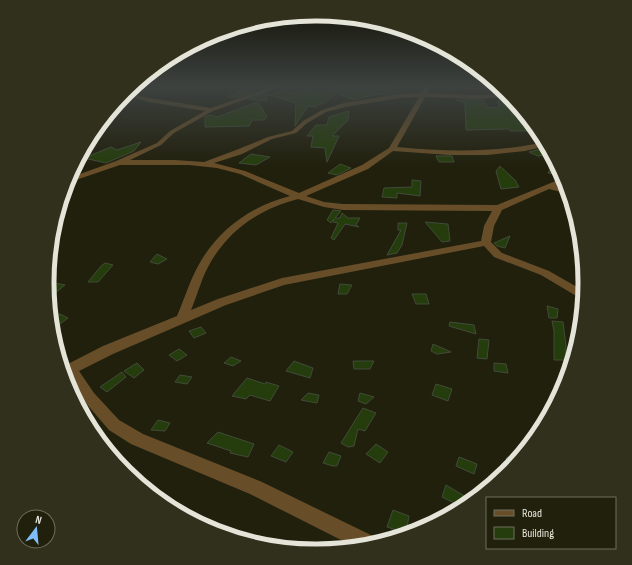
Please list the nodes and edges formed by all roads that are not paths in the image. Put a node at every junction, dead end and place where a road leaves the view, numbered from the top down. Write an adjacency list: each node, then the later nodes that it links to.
1 (207, 112): 6 (street)
2 (324, 112): 7 (street)
3 (414, 112): 5 (street)
4 (538, 146): 5 (street)
5 (392, 149): 12 (street)
6 (119, 163): 7 (street); 8 (street)
7 (204, 164): 12 (street)
8 (76, 178)
9 (558, 183): 10 (street)
10 (549, 187): 11 (street); 13 (street)
11 (561, 190)
12 (300, 196): 13 (street); 16 (street)
13 (498, 208): 14 (street)
14 (486, 243): 15 (street); 16 (street)
15 (577, 293)
16 (182, 319): 17 (street)
17 (69, 370)
18 (70, 373): 19 (street)
19 (360, 540)

